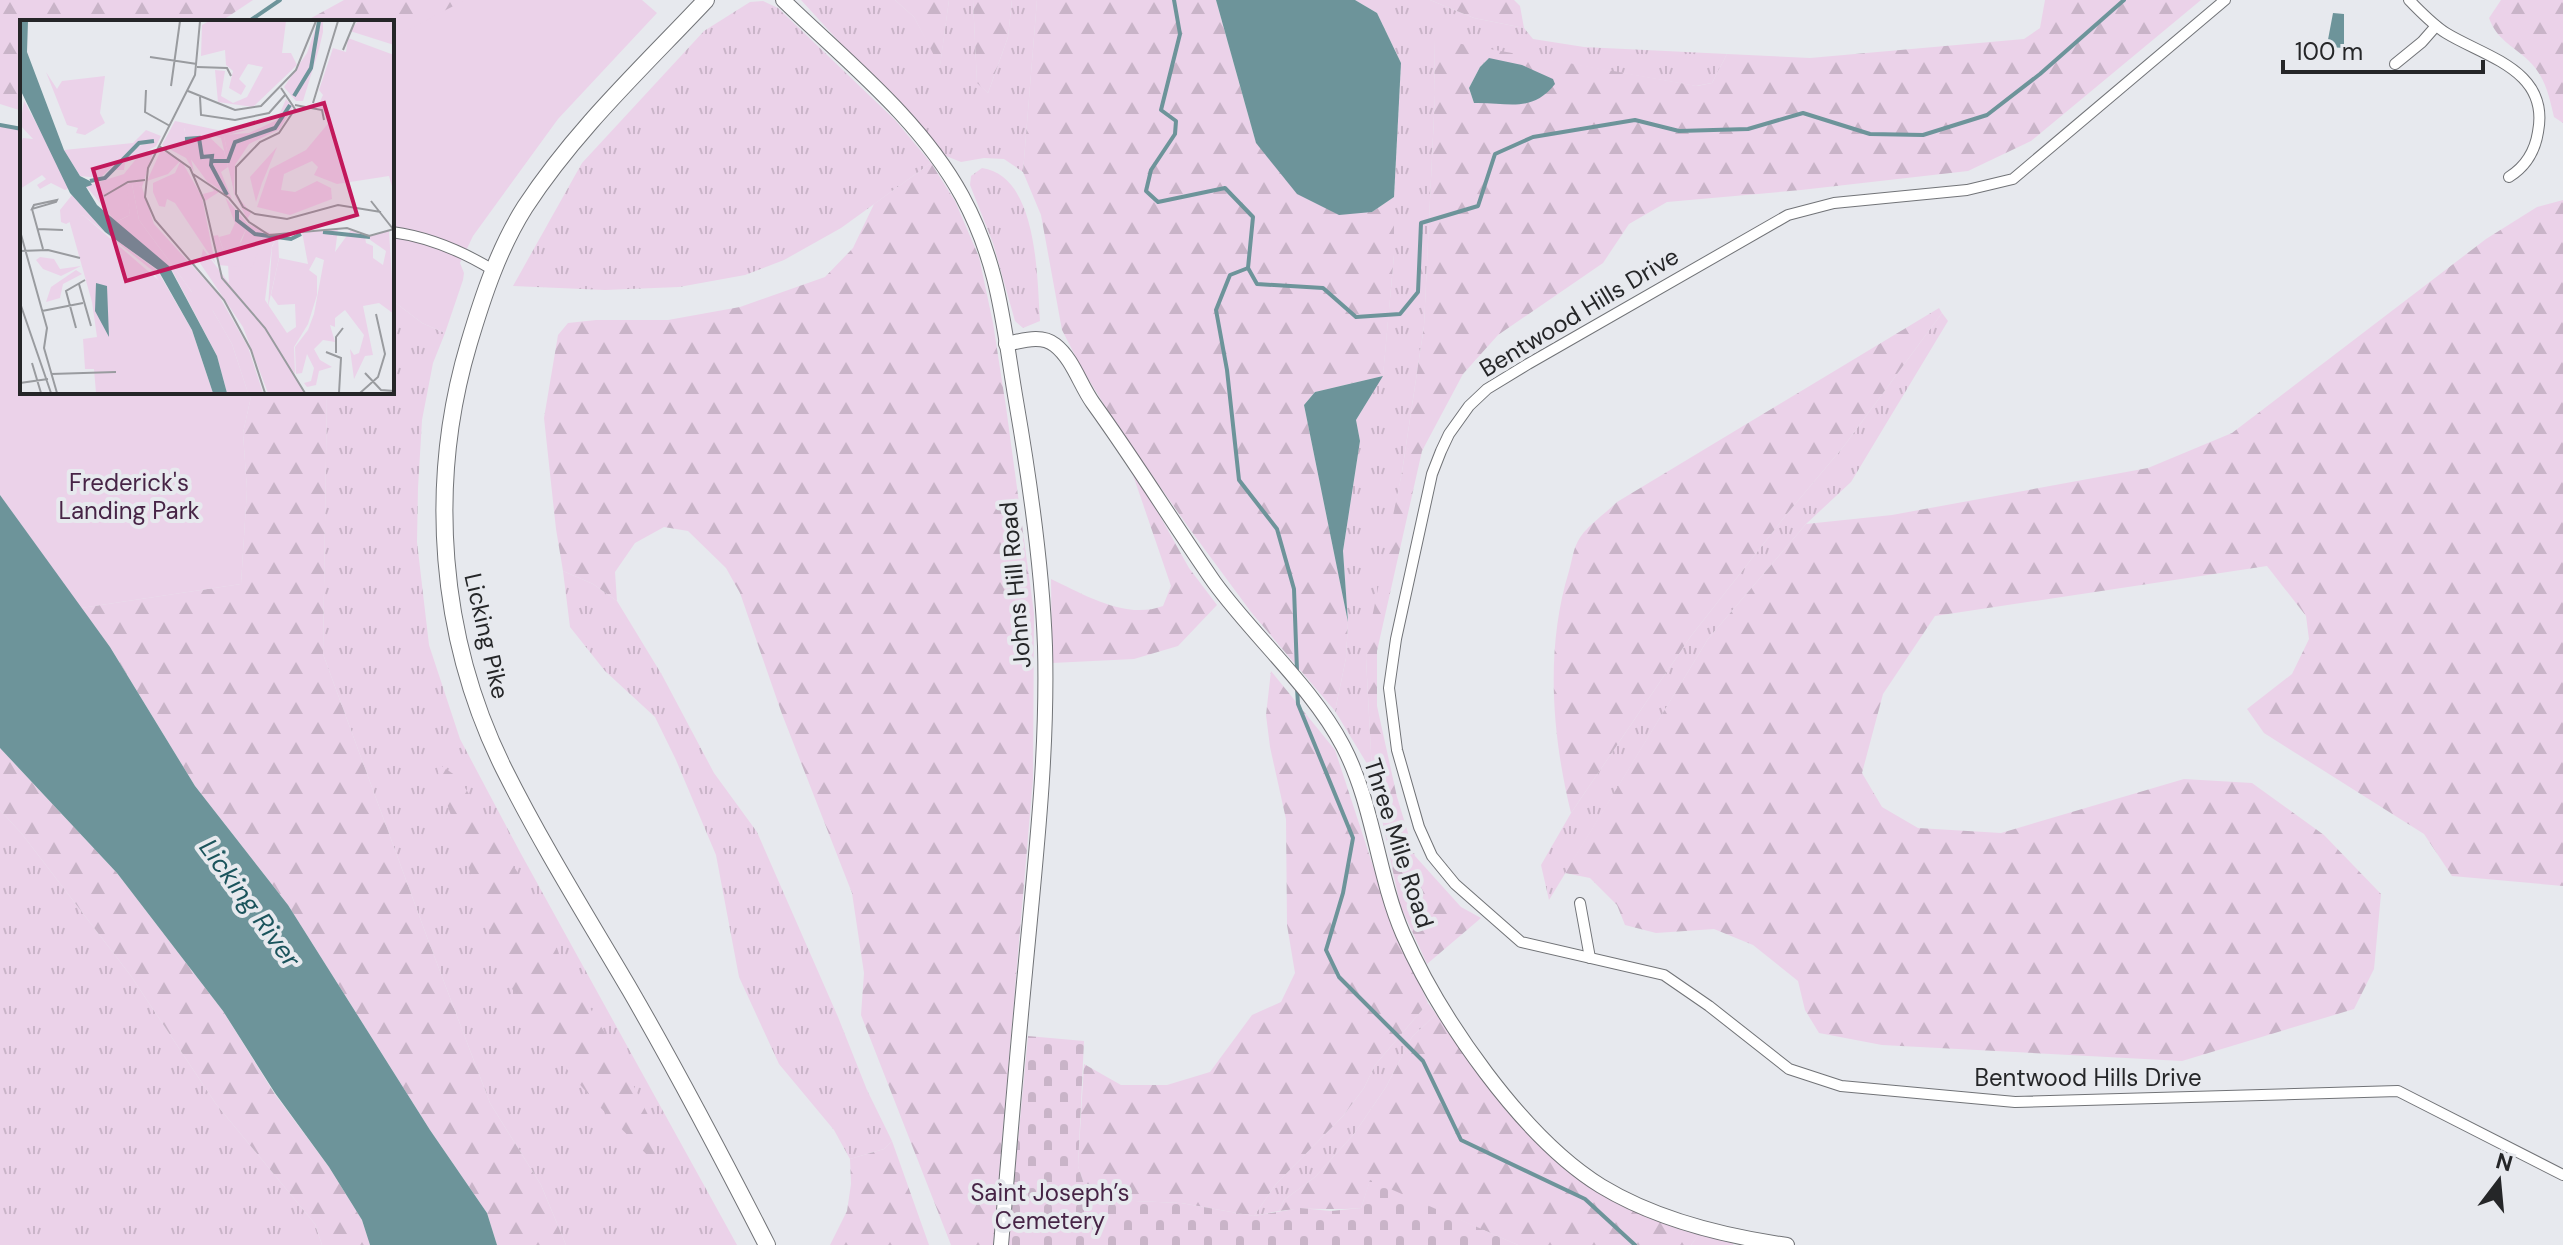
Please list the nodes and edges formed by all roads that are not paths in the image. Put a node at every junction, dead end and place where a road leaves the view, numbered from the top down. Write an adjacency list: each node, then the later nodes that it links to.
1 (706, 0): 9 (main road, Licking Pike)
2 (783, 0): 10 (main road, Johns Hill Road)
3 (2225, 0): 12 (street, Bentwood Hills Drive)
4 (2409, 0): 5 (street)
5 (2436, 26): 6 (street); 7 (street)
6 (2395, 64)
7 (2509, 177)
8 (394, 232): 9 (street)
9 (493, 270): 14 (main road, Licking Pike)
10 (1006, 344): 15 (main road, Johns Hill Road); 16 (main road, Three Mile Road)
11 (1580, 903): 12 (street)
12 (1590, 958): 13 (street, Bentwood Hills Drive)
13 (2563, 1175)
14 (767, 1245)
15 (1001, 1245)
16 (1787, 1245)

